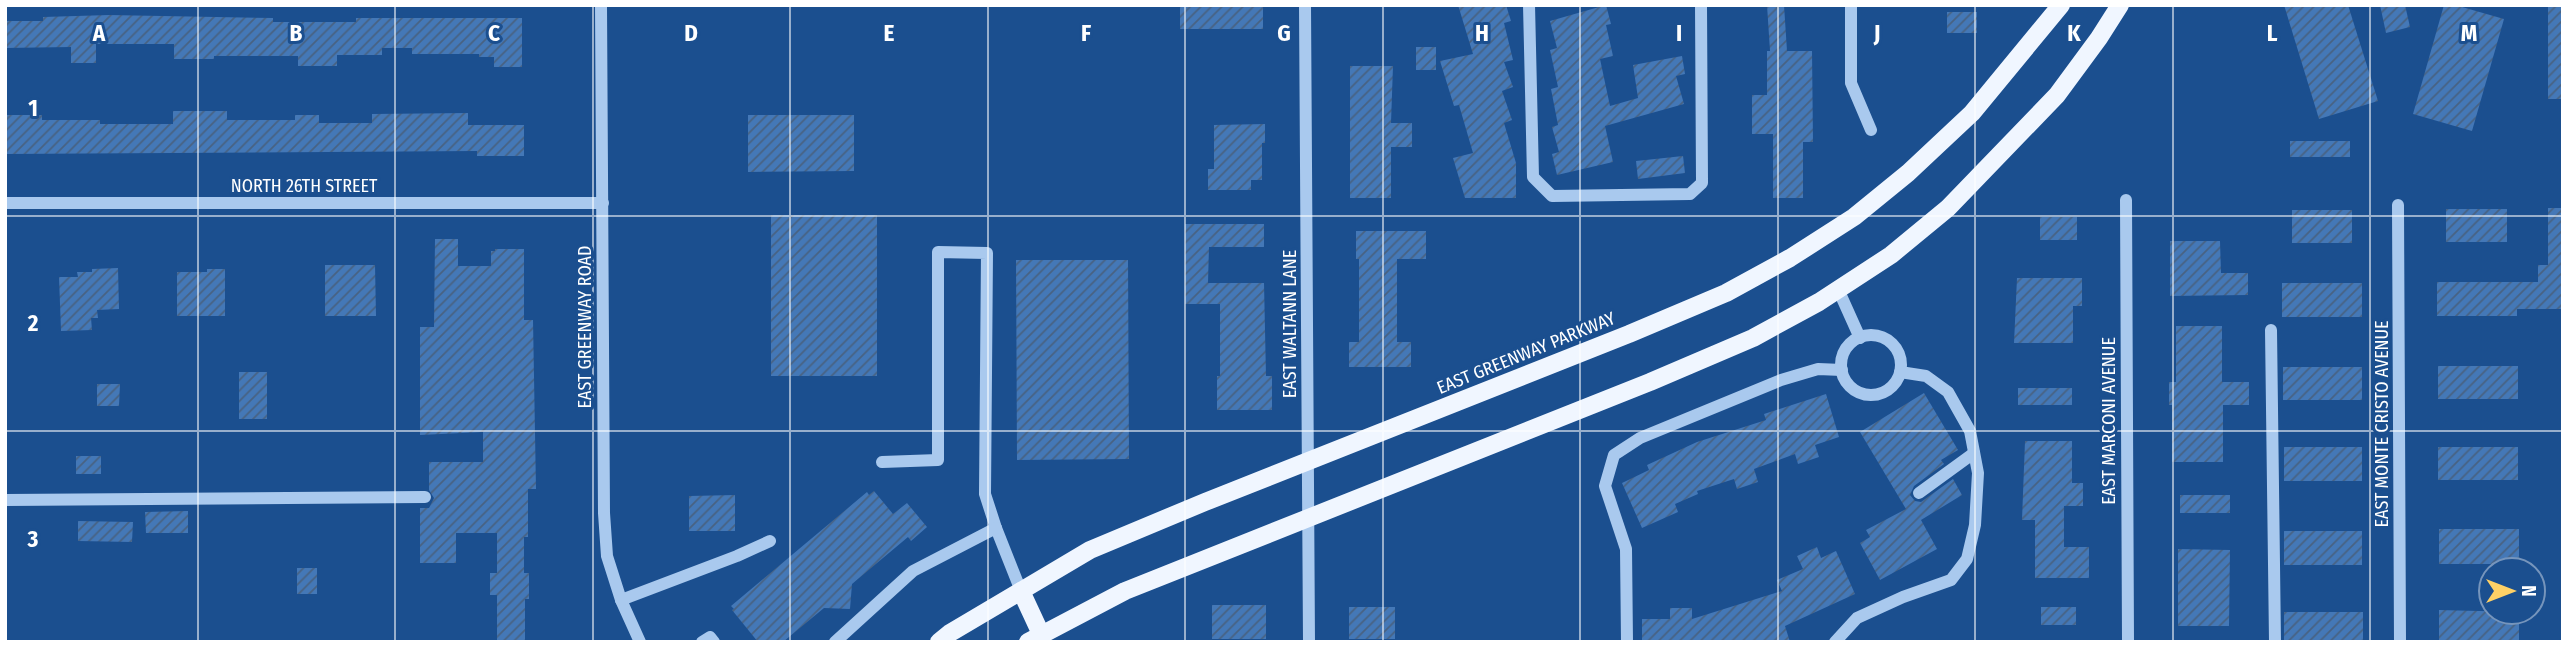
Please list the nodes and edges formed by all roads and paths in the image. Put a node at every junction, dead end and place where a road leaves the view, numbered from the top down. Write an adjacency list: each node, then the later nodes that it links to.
1 (601, 5): 10 (street, EAST GREENWAY ROAD)
2 (1305, 5): 19 (street, EAST WALTANN LANE)
3 (1529, 5): 4 (street)
4 (1701, 5)
5 (1851, 5): 8 (street)
6 (2061, 5): 19 (main road, EAST GREENWAY PARKWAY)
7 (2120, 5): 13 (main road)
8 (1871, 130)
9 (2126, 200): 38 (street, EAST MARCONI AVENUE)
10 (603, 203): 11 (street, NORTH 26TH STREET); 28 (street, EAST GREENWAY ROAD)
11 (5, 204)
12 (2398, 205): 40 (street, EAST MONTE CRISTO AVENUE)
13 (1838, 289): 15 (street); 24 (main road)
14 (2271, 330): 39 (street)
15 (1860, 338): 16 (street); 17 (street)
16 (1842, 370): 17 (street); 36 (street)
17 (1900, 372): 18 (street)
18 (1974, 453): 21 (street); 37 (street)
19 (1309, 461): 24 (street, EAST WALTANN LANE); 27 (main road, EAST GREENWAY PARKWAY)
20 (883, 462): 25 (street)
21 (1919, 493)
22 (425, 497): 23 (street)
23 (5, 500)
24 (1309, 519): 29 (main road); 35 (street, EAST WALTANN LANE)
25 (996, 528): 27 (street); 33 (street)
26 (770, 541): 28 (street)
27 (1021, 591): 29 (main road); 34 (main road, EAST GREENWAY PARKWAY)
28 (621, 600): 30 (street, EAST GREENWAY ROAD)
29 (1038, 639)
30 (640, 642)
31 (702, 642): 32 (street)
32 (714, 642)
33 (835, 642)
34 (939, 642)
35 (1309, 642)
36 (1627, 642)
37 (1835, 642)
38 (2128, 642)
39 (2275, 642)
40 (2400, 642)

